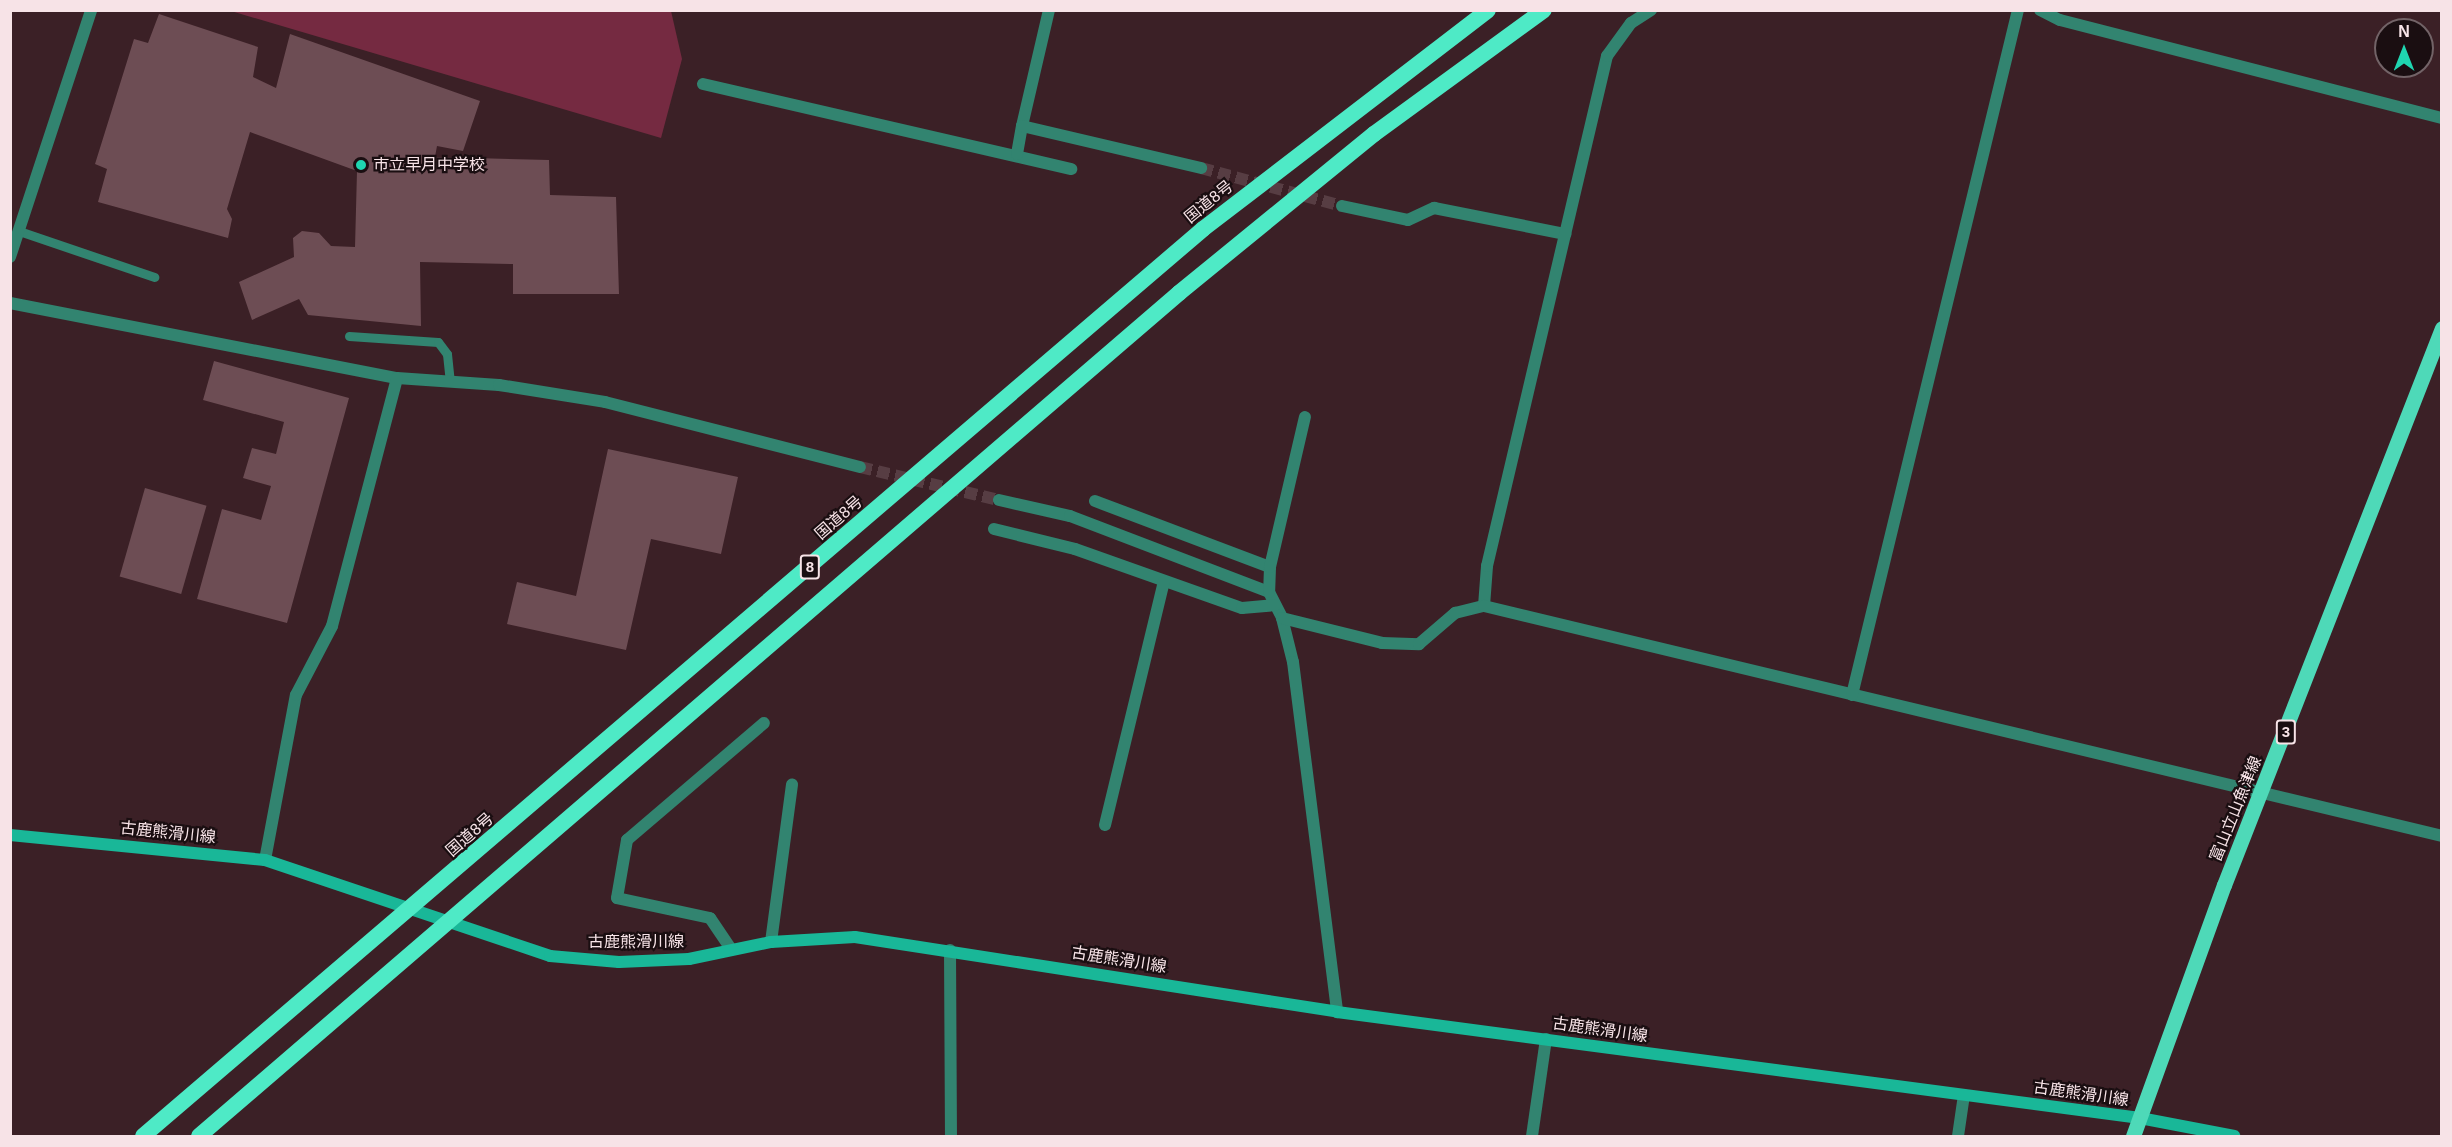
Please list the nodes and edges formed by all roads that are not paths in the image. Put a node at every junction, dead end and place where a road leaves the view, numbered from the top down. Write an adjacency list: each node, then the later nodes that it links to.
1 (91, 10): 15 (street)
2 (1049, 10): 10 (street)
3 (1488, 10): 43 (highway, 国道8号 / 8)
4 (1544, 10): 44 (highway, 8)
5 (1651, 10): 16 (street)
6 (2018, 10): 35 (street)
7 (2040, 10): 9 (street)
8 (702, 84): 11 (street)
9 (2442, 118)
10 (1022, 126): 11 (street); 12 (street)
11 (1017, 154): 13 (street)
12 (1201, 168)
13 (1071, 169)
14 (1342, 206): 16 (street)
15 (19, 231): 17 (street); 18 (lane)
16 (1565, 234): 33 (street)
17 (10, 257)
18 (154, 277)
19 (10, 303): 22 (street)
20 (2442, 328): 38 (main road, 富山立山魚津線 / 3)
21 (349, 336): 23 (lane)
22 (397, 378): 23 (street); 42 (street)
23 (450, 382): 25 (street)
24 (1305, 417): 29 (street)
25 (860, 466)
26 (999, 500): 31 (street)
27 (1095, 501): 29 (street)
28 (994, 529): 30 (street)
29 (1270, 567): 31 (street)
30 (1164, 581): 32 (street); 39 (street)
31 (1269, 592): 32 (street)
32 (1275, 605): 34 (street)
33 (1484, 606): 34 (street); 35 (street)
34 (1282, 618): 48 (street)
35 (1852, 695): 38 (street)
36 (764, 723): 46 (street)
37 (792, 784): 45 (street)
38 (2264, 791): 41 (street); 51 (main road, 富山立山魚津線 / 3)
39 (1105, 825)
40 (10, 835): 42 (main road, 古鹿熊滑川線)
41 (2442, 836)
42 (266, 860): 43 (main road, 古鹿熊滑川線)
43 (410, 912): 44 (main road, 古鹿熊滑川線); 52 (highway, 国道8号 / 8)
44 (446, 924): 46 (main road, 古鹿熊滑川線); 53 (highway, 8)
45 (771, 942): 46 (main road, 古鹿熊滑川線); 47 (main road, 古鹿熊滑川線)
46 (731, 949)
47 (950, 950): 48 (main road, 古鹿熊滑川線); 54 (street)
48 (1338, 1012): 49 (main road, 古鹿熊滑川線)
49 (1546, 1039): 50 (main road, 古鹿熊滑川線); 55 (street)
50 (1964, 1095): 51 (main road, 古鹿熊滑川線); 56 (street)
51 (2140, 1118): 57 (main road, 富山立山魚津線 / 3); 58 (main road, 古鹿熊滑川線)
52 (143, 1137)
53 (199, 1137)
54 (951, 1137)
55 (1532, 1137)
56 (1958, 1137)
57 (2133, 1137)
58 (2234, 1137)

